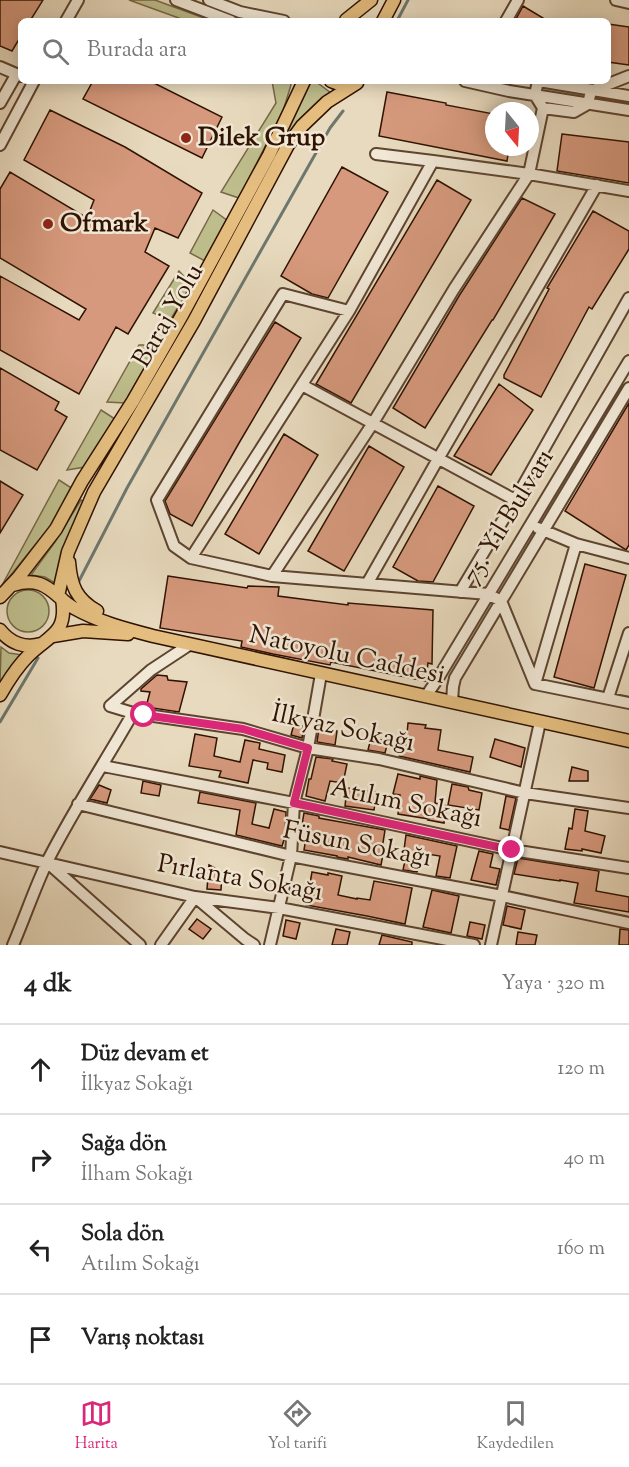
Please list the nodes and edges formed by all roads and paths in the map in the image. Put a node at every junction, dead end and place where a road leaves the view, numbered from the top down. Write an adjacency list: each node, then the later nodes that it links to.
1 (78, 0): 9 (street)
2 (176, 0): 10 (street)
3 (209, 0): 11 (street)
4 (371, 0): 12 (main road)
5 (394, 0): 13 (main road)
6 (518, 0): 14 (street)
7 (616, 0): 8 (street)
8 (629, 3)
9 (68, 18)
10 (223, 18)
11 (269, 18)
12 (349, 18)
13 (385, 18)
14 (508, 18)
15 (0, 67): 16 (street)
16 (18, 75)
17 (18, 76): 32 (street)
18 (629, 76): 19 (street)
19 (611, 83)
20 (32, 84): 36 (street)
21 (303, 84): 58 (main road, Baraj Yolu)
22 (338, 84): 23 (main road)
23 (354, 84)
24 (356, 84): 53 (main road, Baraj Yolu)
25 (480, 84): 30 (street)
26 (537, 84): 30 (street)
27 (554, 84): 29 (street)
28 (609, 84): 29 (street)
29 (591, 91): 31 (street); 33 (street)
30 (535, 95): 33 (street); 34 (street)
31 (629, 96)
32 (0, 103)
33 (588, 104): 34 (street); 35 (street)
34 (543, 108): 39 (street)
35 (629, 110)
36 (0, 145)
37 (376, 154): 38 (street)
38 (433, 161): 39 (street); 43 (street)
39 (530, 174): 40 (street); 47 (street)
40 (597, 185): 41 (street); 48 (street)
41 (629, 191)
42 (629, 298): 49 (street)
43 (349, 311): 45 (street); 54 (street)
44 (629, 361): 50 (street, 75. Yıl Bulvarı)
45 (302, 385): 47 (street); 54 (street)
46 (629, 388): 51 (street, 75. Yıl Bulvarı)
47 (373, 423): 48 (street); 56 (street)
48 (438, 459): 49 (street); 57 (street)
49 (515, 500): 59 (street)
50 (531, 524): 51 (street); 60 (street, 75. Yıl Bulvarı)
51 (543, 531): 52 (street); 62 (street, 75. Yıl Bulvarı)
52 (576, 544): 55 (street); 69 (street)
53 (68, 552): 61 (main road, Baraj Yolu); 65 (main road)
54 (191, 558): 56 (street)
55 (629, 558)
56 (272, 576): 57 (street)
57 (367, 584): 59 (street)
58 (4, 591): 61 (main road, Natoyolu Caddesi)
59 (460, 592): 60 (street)
60 (488, 594): 62 (street); 71 (street, 75. Yıl Bulvarı)
61 (60, 598): 65 (main road, Natoyolu Caddesi); 66 (main road, Baraj Yolu)
62 (501, 601): 69 (street); 73 (street, 75. Yıl Bulvarı)
63 (0, 630): 66 (main road)
64 (629, 633): 72 (street)
65 (153, 636): 66 (main road); 67 (main road, Natoyolu Caddesi)
66 (49, 639): 70 (main road)
67 (189, 645): 68 (main road, Natoyolu Caddesi); 75 (street, İlkyaz Sokağı)
68 (321, 674): 71 (main road, Natoyolu Caddesi); 78 (street)
69 (535, 684): 72 (street)
70 (0, 695)
71 (426, 696): 73 (main road, Natoyolu Caddesi)
72 (608, 698): 74 (street)
73 (452, 701): 76 (main road, Natoyolu Caddesi)
74 (629, 703)
75 (133, 713): 78 (street, İlkyaz Sokağı); 79 (street)
76 (540, 722): 77 (main road, Natoyolu Caddesi); 80 (street)
77 (629, 741)
78 (308, 748): 80 (street, İlkyaz Sokağı); 81 (street)
79 (103, 766): 81 (street, Atılım Sokağı); 82 (street)
80 (525, 794): 83 (street, İlkyaz Sokağı); 84 (street)
81 (294, 803): 84 (street, Atılım Sokağı); 86 (street)
82 (78, 804): 86 (street, Füsun Sokağı); 87 (street)
83 (629, 808)
84 (512, 850): 88 (street, Atılım Sokağı); 89 (street)
85 (0, 852): 87 (street, Pırlanta Sokağı)
86 (291, 856): 89 (street, Füsun Sokağı); 91 (street)
87 (47, 862): 90 (street, Pırlanta Sokağı); 94 (street); 95 (street)
88 (629, 868)
89 (502, 896): 92 (street, Füsun Sokağı); 99 (street)
90 (195, 897): 91 (street, Pırlanta Sokağı); 93 (street); 96 (street)
91 (279, 908): 97 (street); 98 (street, Pırlanta Sokağı)
92 (629, 923)
93 (246, 943)
94 (14, 945)
95 (140, 945)
96 (161, 945)
97 (270, 945)
98 (474, 945)
99 (491, 945)

